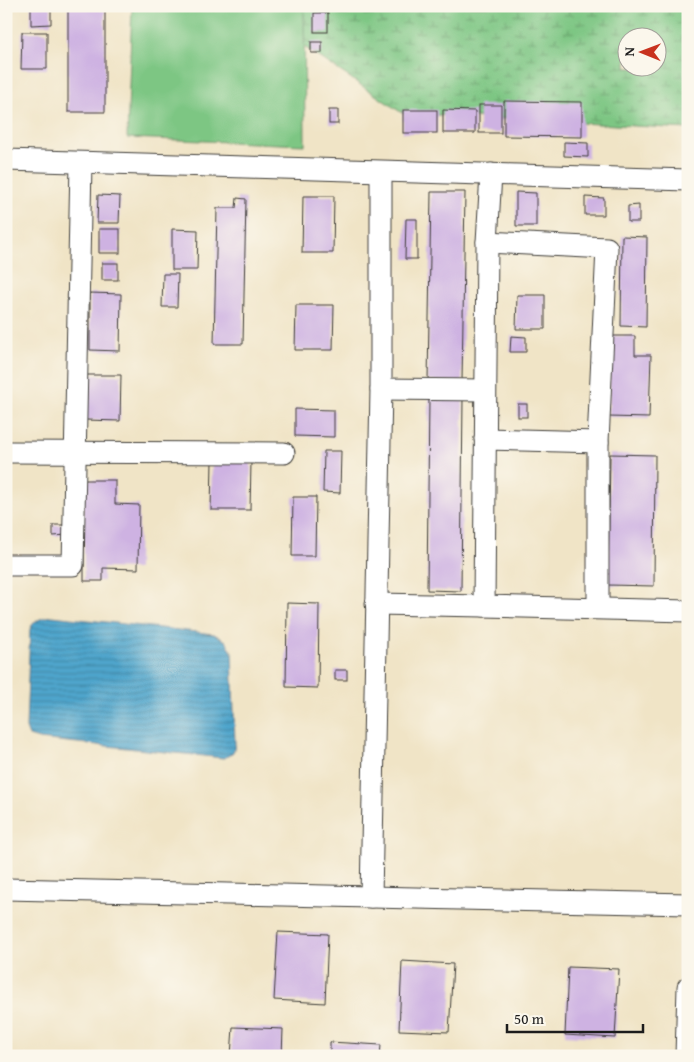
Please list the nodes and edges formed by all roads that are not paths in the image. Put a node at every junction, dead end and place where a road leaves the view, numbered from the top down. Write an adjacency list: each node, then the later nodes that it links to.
1 (6, 160): 2 (street)
2 (82, 162): 3 (street); 12 (street)
3 (381, 173): 4 (street); 7 (street)
4 (491, 174): 5 (street); 6 (street)
5 (688, 180)
6 (487, 242): 8 (street); 10 (street)
7 (381, 388): 8 (street); 15 (street)
8 (485, 390): 9 (street)
9 (485, 439): 10 (street); 16 (street)
10 (598, 442): 17 (street)
11 (6, 452): 12 (street)
12 (76, 453): 13 (street); 14 (street)
13 (284, 453)
14 (6, 565)
15 (376, 604): 16 (street); 20 (street)
16 (484, 606): 17 (street)
17 (598, 608): 18 (street)
18 (688, 611)
19 (6, 889): 20 (street)
20 (370, 897): 21 (street)
21 (688, 904)
22 (688, 987): 23 (street)
23 (686, 1056)

